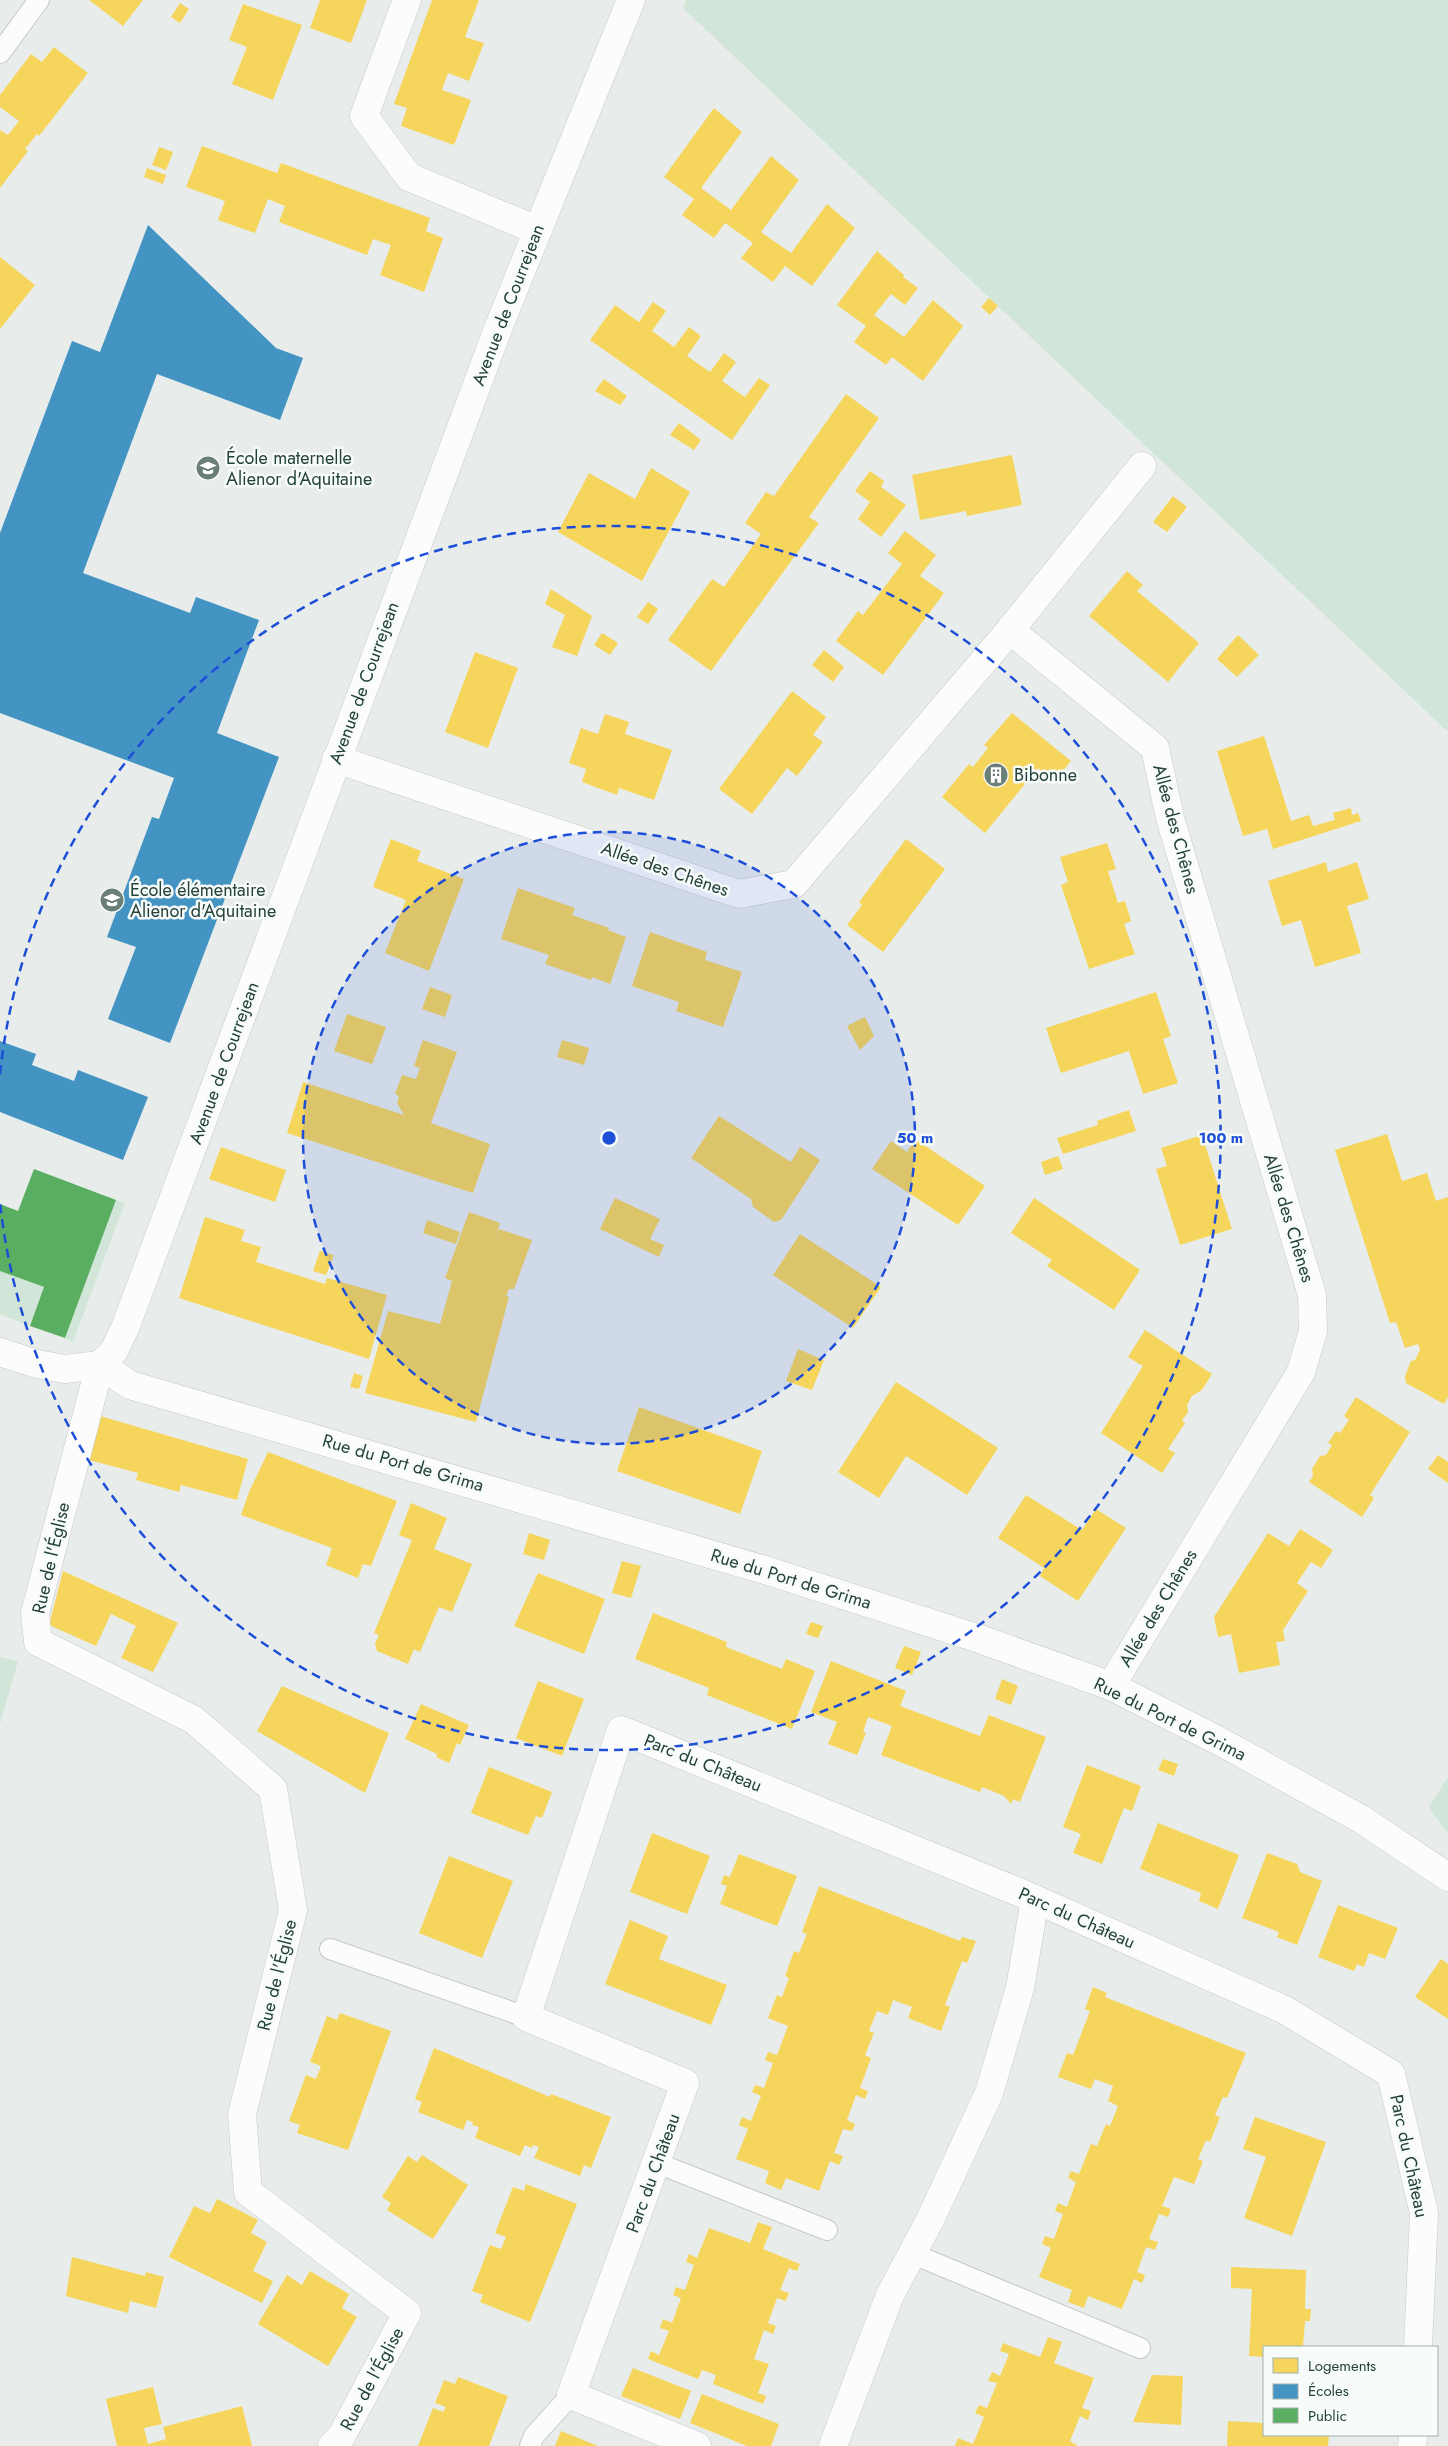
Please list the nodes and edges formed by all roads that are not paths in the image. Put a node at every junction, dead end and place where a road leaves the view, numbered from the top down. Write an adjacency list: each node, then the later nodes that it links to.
1 (39, 0): 4 (lane)
2 (407, 0): 5 (street)
3 (631, 0): 5 (street, Avenue de Courrejean)
4 (0, 53)
5 (538, 230): 8 (street, Avenue de Courrejean)
6 (1142, 466): 7 (street, Allée des Chênes)
7 (1010, 630): 8 (street, Allée des Chênes); 11 (street, Allée des Chênes)
8 (336, 759): 10 (street, Avenue de Courrejean)
9 (0, 1352): 10 (street)
10 (100, 1365): 11 (street, Rue du Port de Grima); 22 (street, Rue de l'Église)
11 (1111, 1686): 12 (street, Rue du Port de Grima)
12 (1448, 1877)
13 (1036, 1900): 15 (street, Parc du Château); 18 (street); 19 (street, Parc du Château)
14 (330, 1949): 15 (lane)
15 (526, 2017): 16 (street, Parc du Château)
16 (657, 2163): 17 (lane); 21 (street, Parc du Château)
17 (827, 2230)
18 (913, 2254): 20 (lane); 25 (street)
19 (1418, 2346)
20 (1140, 2348)
21 (571, 2395): 23 (lane); 24 (street)
22 (332, 2446)
23 (530, 2446)
24 (697, 2446)
25 (833, 2446)

